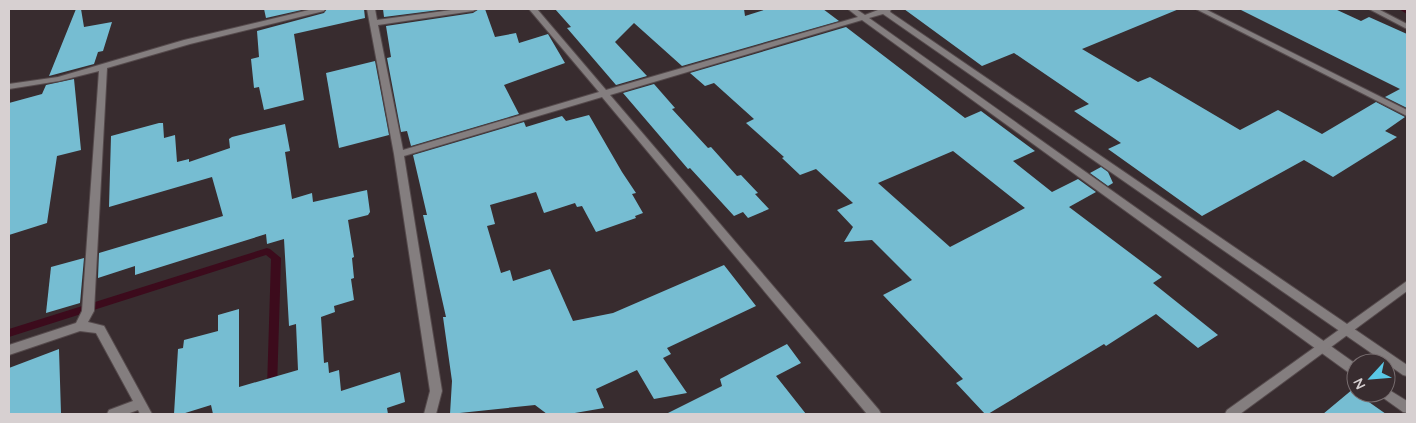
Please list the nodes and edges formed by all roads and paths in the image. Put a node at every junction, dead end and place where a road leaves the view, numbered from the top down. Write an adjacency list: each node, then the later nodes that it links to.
1 (321, 9): 12 (street)
2 (371, 9): 10 (street)
3 (473, 9): 10 (street)
4 (533, 9): 14 (street)
5 (852, 9): 9 (street)
6 (886, 9): 9 (street); 19 (street)
7 (1200, 9): 15 (street)
8 (1373, 9): 11 (street)
9 (864, 17): 14 (street); 20 (street)
10 (374, 23): 16 (street)
11 (1407, 27)
12 (103, 67): 13 (street); 18 (street)
13 (9, 86)
14 (603, 93): 16 (street); 29 (street)
15 (1407, 113)
16 (399, 154): 28 (street)
17 (1407, 285): 19 (street)
18 (80, 326): 21 (street); 26 (street)
19 (1347, 328): 20 (street); 23 (street)
20 (1322, 347): 22 (street); 30 (street)
21 (9, 350)
22 (1346, 364)
23 (1407, 371)
24 (1396, 400): 25 (street)
25 (1407, 408)
26 (143, 409): 27 (street)
27 (114, 414)
28 (430, 414)
29 (875, 414)
30 (1230, 414)

